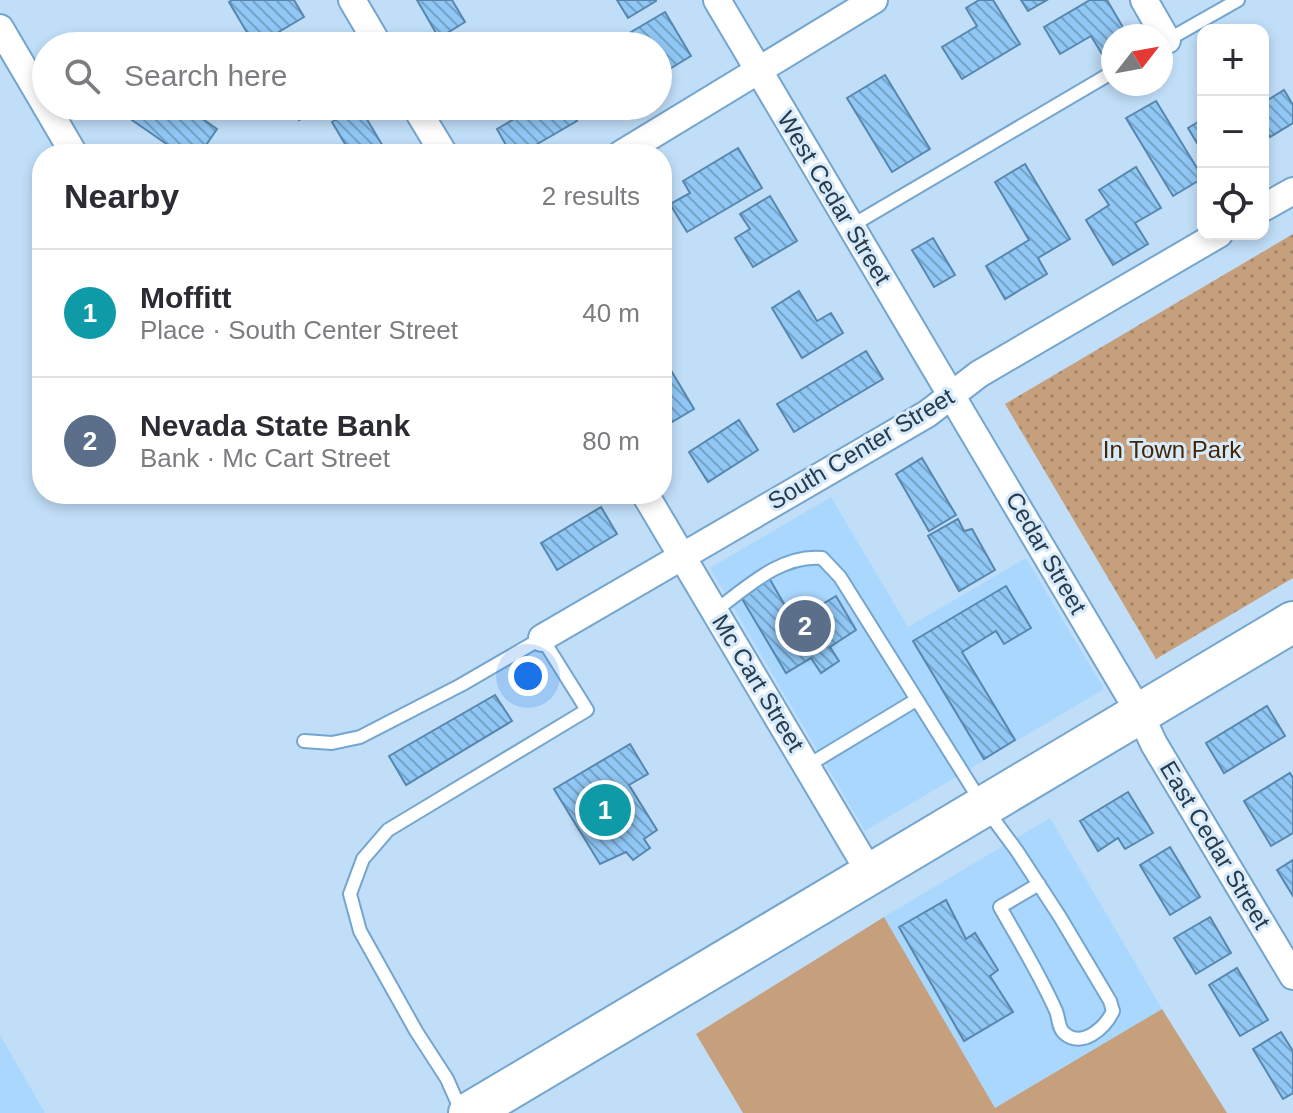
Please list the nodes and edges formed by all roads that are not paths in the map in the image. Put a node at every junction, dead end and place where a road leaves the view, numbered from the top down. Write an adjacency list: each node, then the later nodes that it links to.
1 (352, 0): 8 (street)
2 (717, 0): 10 (street, West Cedar Street)
3 (874, 0): 10 (street)
4 (1144, 0): 6 (street)
5 (1238, 0): 9 (lane)
6 (1155, 24)
7 (0, 28): 12 (street)
8 (371, 32)
9 (1173, 37)
10 (758, 70): 17 (street); 20 (street, West Cedar Street)
11 (1101, 79): 20 (lane)
12 (32, 82)
13 (54, 120): 15 (street)
14 (423, 120): 16 (street)
15 (68, 144)
16 (438, 144)
17 (637, 144)
18 (1293, 191): 19 (street)
19 (1269, 205)
20 (851, 226): 22 (street, West Cedar Street)
21 (1209, 240): 22 (street, South Center Street)
22 (952, 395): 24 (street, South Center Street); 29 (street, Cedar Street)
23 (651, 504): 24 (street, Mc Cart Street)
24 (682, 555): 25 (street, Mc Cart Street); 27 (street, South Center Street)
25 (715, 611): 28 (lane); 31 (street, Mc Cart Street)
26 (1293, 622): 29 (main road)
27 (542, 638): 30 (lane); 36 (lane)
28 (916, 700): 31 (lane); 32 (lane)
29 (1139, 712): 32 (main road); 35 (street, East Cedar Street)
30 (304, 741)
31 (807, 766): 33 (street, Mc Cart Street)
32 (983, 805): 33 (main road); 34 (lane)
33 (870, 873): 37 (main road)
34 (1039, 884): 34 (lane)
35 (1293, 976)
36 (462, 1113)
37 (469, 1113)

